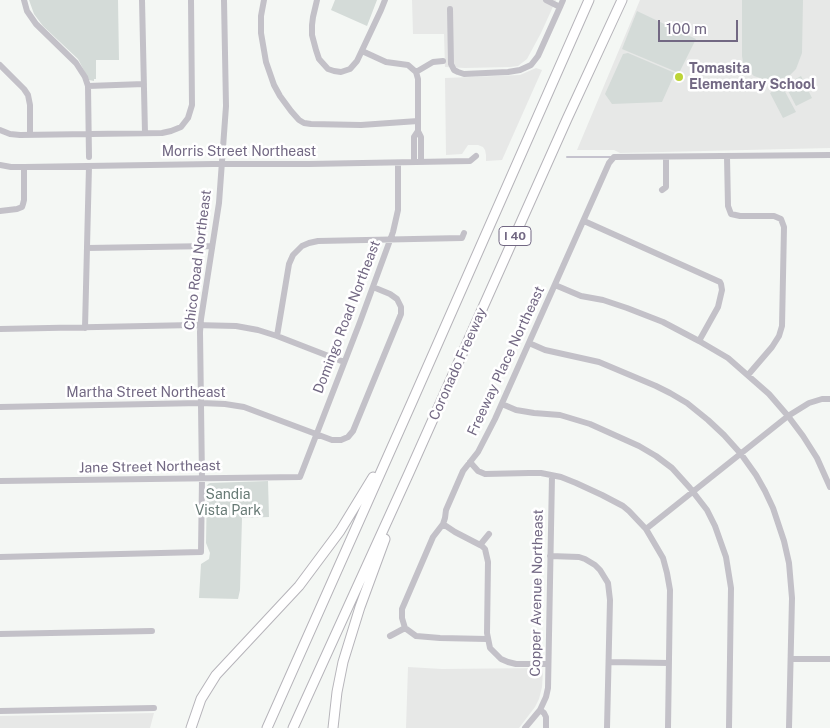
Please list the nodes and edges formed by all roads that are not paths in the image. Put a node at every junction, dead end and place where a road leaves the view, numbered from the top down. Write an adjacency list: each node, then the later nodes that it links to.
1 (24, 0): 18 (street)
2 (142, 0): 17 (street)
3 (191, 0): 21 (street)
4 (224, 0): 30 (street, Chico Road Northeast)
5 (264, 0): 19 (street)
6 (317, 0): 13 (street)
7 (384, 0): 13 (street)
8 (546, 0): 11 (street)
9 (589, 0): 53 (highway, Coronado Freeway / I 40)
10 (622, 0): 62 (highway, Coronado Freeway / I 40)
11 (561, 3): 12 (street)
12 (450, 9)
13 (362, 51): 16 (street)
14 (442, 61): 16 (street)
15 (0, 65): 22 (street)
16 (416, 72): 19 (street)
17 (144, 84): 18 (street); 21 (street)
18 (88, 86): 23 (street)
19 (418, 121): 29 (street)
20 (0, 130): 22 (street)
21 (145, 133): 23 (street)
22 (30, 134): 23 (street)
23 (89, 134): 26 (street)
24 (830, 155): 28 (street)
25 (476, 156): 29 (street, Morris Street Northeast)
26 (89, 157)
27 (666, 157): 28 (street); 35 (street); 37 (street, Freeway Place Northeast)
28 (727, 157): 51 (street)
29 (417, 162): 31 (street, Morris Street Northeast)
30 (222, 163): 31 (street, Morris Street Northeast); 33 (street, Morris Street Northeast); 40 (street, Chico Road Northeast)
31 (398, 163): 39 (street, Domingo Road Northeast)
32 (0, 165): 34 (street, Morris Street Northeast)
33 (89, 166): 34 (street, Morris Street Northeast); 41 (street)
34 (24, 167): 36 (street)
35 (662, 190)
36 (0, 211)
37 (584, 221): 42 (street, Freeway Place Northeast); 48 (street)
38 (464, 233): 39 (street)
39 (391, 239): 43 (street, Domingo Road Northeast); 47 (street)
40 (212, 246): 41 (street); 44 (street, Chico Road Northeast)
41 (88, 248): 46 (street)
42 (555, 285): 48 (street); 49 (street, Freeway Place Northeast)
43 (373, 287): 50 (street, Domingo Road Northeast); 58 (street, Martha Street Northeast)
44 (201, 325): 46 (street); 47 (street); 54 (street, Chico Road Northeast)
45 (0, 328): 46 (street)
46 (85, 328)
47 (277, 336): 50 (street)
48 (699, 341): 51 (street)
49 (529, 343): 55 (street, Freeway Place Northeast); 59 (street)
50 (344, 362): 58 (street, Domingo Road Northeast)
51 (748, 375): 57 (street)
52 (830, 399): 57 (street)
53 (412, 402): 85 (highway); 91 (highway, Coronado Freeway / I 40)
54 (201, 403): 56 (street, Martha Street Northeast); 58 (street, Martha Street Northeast); 65 (street, Chico Road Northeast)
55 (502, 404): 60 (street, Freeway Place Northeast); 68 (street)
56 (0, 406)
57 (788, 416): 59 (street); 61 (street)
58 (316, 434): 64 (street, Domingo Road Northeast)
59 (741, 454): 68 (street); 81 (street)
60 (470, 462): 63 (street); 69 (street, Freeway Place Northeast)
61 (827, 472): 67 (street)
62 (409, 473): 92 (highway, Coronado Freeway / I 40); 93 (highway)
63 (552, 476): 70 (street); 73 (street, Copper Avenue Northeast)
64 (300, 477): 65 (street, Jane Street Northeast)
65 (202, 478): 66 (street, Jane Street Northeast); 74 (street, Chico Road Northeast)
66 (0, 482)
67 (830, 487)
68 (694, 492): 70 (street); 98 (street)
69 (443, 524): 72 (street); 75 (street, Freeway Place Northeast)
70 (646, 528): 83 (street)
71 (489, 534): 72 (street)
72 (480, 545): 79 (street)
73 (550, 556): 82 (street); 84 (street, Copper Avenue Northeast)
74 (0, 557)
75 (405, 628): 78 (street); 79 (street)
76 (152, 631): 77 (street)
77 (0, 634)
78 (390, 636)
79 (487, 639): 84 (street)
80 (830, 659): 81 (street)
81 (791, 660): 99 (street)
82 (609, 662): 83 (street); 96 (street)
83 (669, 663): 97 (street)
84 (548, 664): 87 (street, Copper Avenue Northeast)
85 (211, 683): 89 (highway); 90 (highway)
86 (154, 708): 88 (street)
87 (540, 710): 94 (street, Copper Avenue Northeast); 95 (street)
88 (0, 711)
89 (190, 728)
90 (195, 728)
91 (267, 728)
92 (293, 728)
93 (333, 728)
94 (525, 728)
95 (546, 728)
96 (608, 728)
97 (668, 728)
98 (729, 728)
99 (789, 728)

